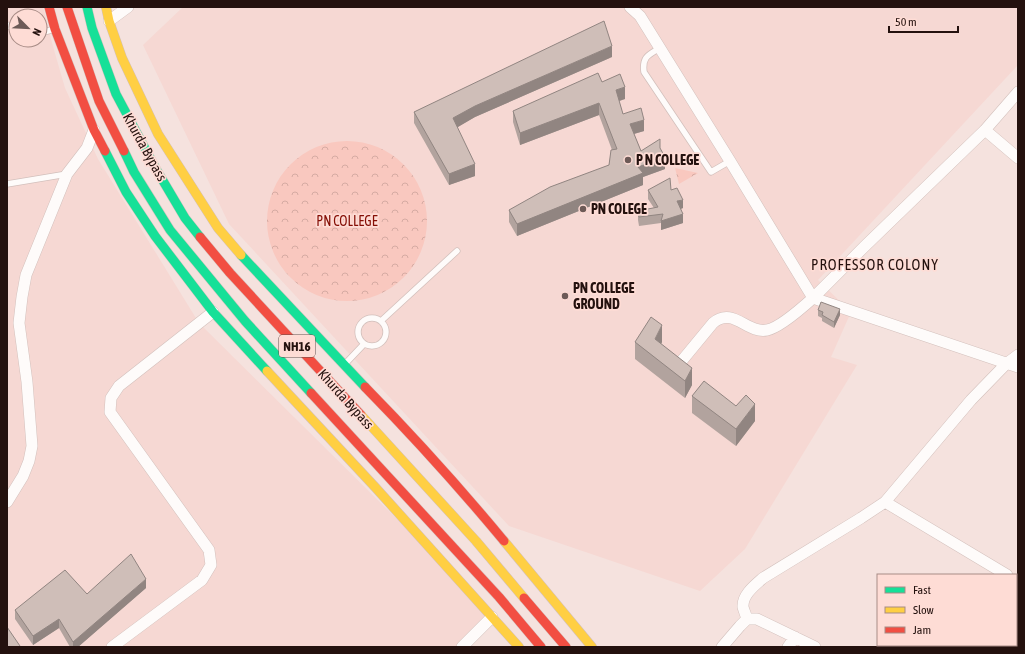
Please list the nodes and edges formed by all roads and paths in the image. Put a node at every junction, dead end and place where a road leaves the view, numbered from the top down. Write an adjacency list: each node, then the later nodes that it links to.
1 (50, 7): 8 (main road)
2 (67, 7): 37 (main road, Khurda Bypass / NH16)
3 (87, 7): 38 (main road, Khurda Bypass / NH16)
4 (106, 7): 7 (main road)
5 (128, 7): 7 (street)
6 (630, 7): 10 (street)
7 (109, 21): 26 (main road)
8 (55, 29): 9 (lane); 12 (main road)
9 (48, 31)
10 (660, 48): 15 (street); 15 (lane)
11 (1018, 92): 13 (street)
12 (94, 130): 16 (street); 20 (main road)
13 (985, 130): 14 (street); 19 (street)
14 (1018, 157)
15 (730, 161): 19 (street)
16 (67, 174): 17 (lane); 28 (street)
17 (7, 184)
18 (457, 251): 21 (lane)
19 (813, 298): 24 (street); 25 (street)
20 (213, 312): 31 (main road); 34 (street)
21 (381, 321): 22 (lane); 22 (lane)
22 (364, 344): 26 (lane)
23 (1018, 355): 25 (street)
24 (680, 363)
25 (1006, 364): 27 (street); 29 (street)
26 (344, 365): 39 (main road)
27 (1018, 367)
28 (7, 502)
29 (885, 502): 30 (street); 32 (street)
30 (1005, 574)
31 (492, 617): 35 (street); 36 (main road)
32 (747, 619): 33 (street); 40 (street)
33 (795, 637): 41 (street); 42 (street)
34 (112, 647)
35 (462, 647)
36 (519, 647)
37 (541, 647)
38 (566, 647)
39 (592, 647)
40 (722, 647)
41 (788, 647)
42 (814, 647)

